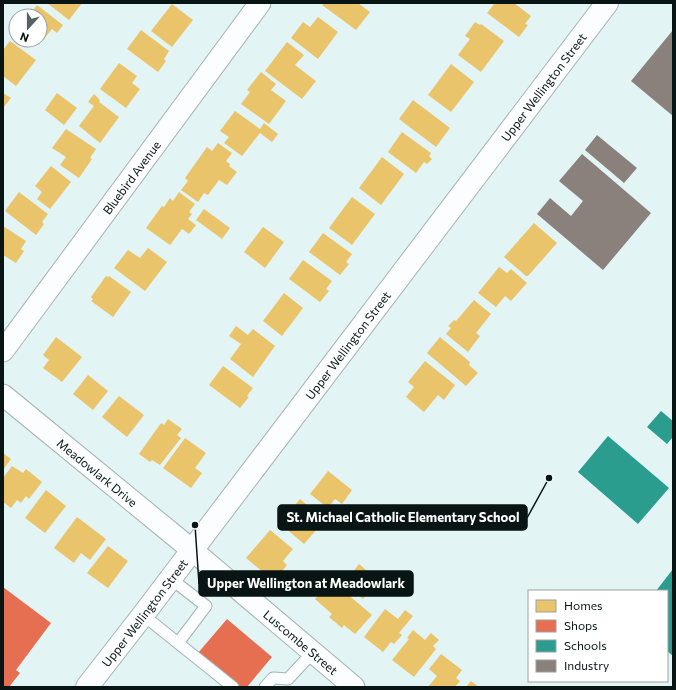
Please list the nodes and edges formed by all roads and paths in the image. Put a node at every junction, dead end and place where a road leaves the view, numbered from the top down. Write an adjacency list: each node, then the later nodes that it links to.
1 (260, 3): 3 (street, Bluebird Avenue)
2 (607, 3): 5 (main road, Upper Wellington Street)
3 (3, 351)
4 (3, 395): 5 (street, Meadowlark Drive)
5 (192, 550): 6 (main road, Upper Wellington Street); 9 (street, Luscombe Street)
6 (170, 578): 7 (main road, Upper Wellington Street); 8 (lane)
7 (143, 615): 8 (lane); 10 (main road, Upper Wellington Street)
8 (178, 643): 11 (lane)
9 (313, 652): 12 (lane); 13 (street, Luscombe Street)
10 (87, 687)
11 (233, 687)
12 (265, 687)
13 (354, 687)

